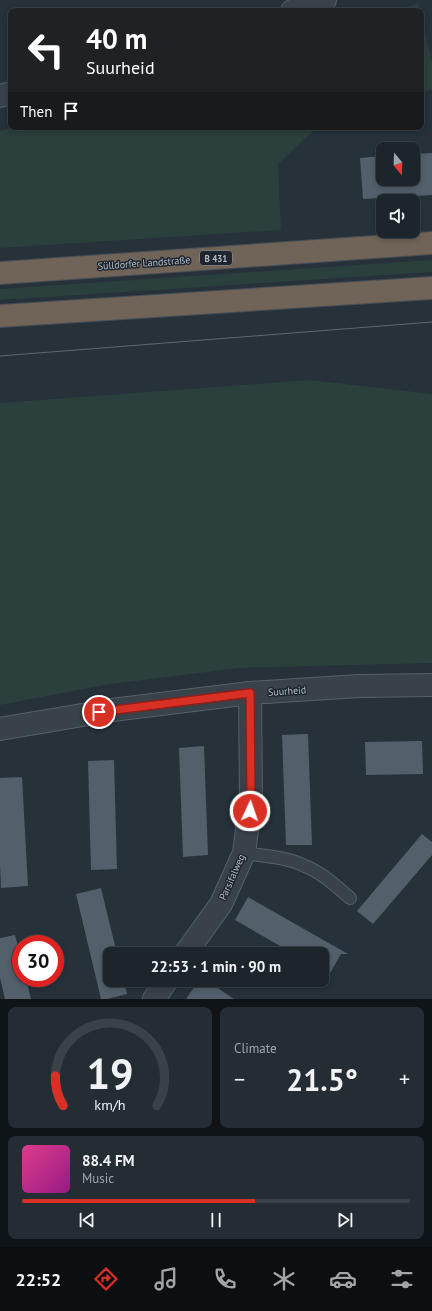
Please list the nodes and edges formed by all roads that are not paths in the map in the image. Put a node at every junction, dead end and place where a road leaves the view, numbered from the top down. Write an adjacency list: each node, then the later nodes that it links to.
1 (325, 0): 2 (street)
2 (301, 8)
3 (432, 243): 4 (highway, Sülldorfer Landstraße / B 431)
4 (0, 273)
5 (432, 288): 6 (highway)
6 (0, 316)
7 (432, 685): 8 (street, Suurheid)
8 (250, 693): 9 (street, Suurheid); 10 (street, Parsifalweg)
9 (0, 729)
10 (244, 852): 11 (lane); 12 (street, Parsifalweg)
11 (350, 898)
12 (190, 947)
13 (162, 987): 14 (street)
14 (154, 999)

